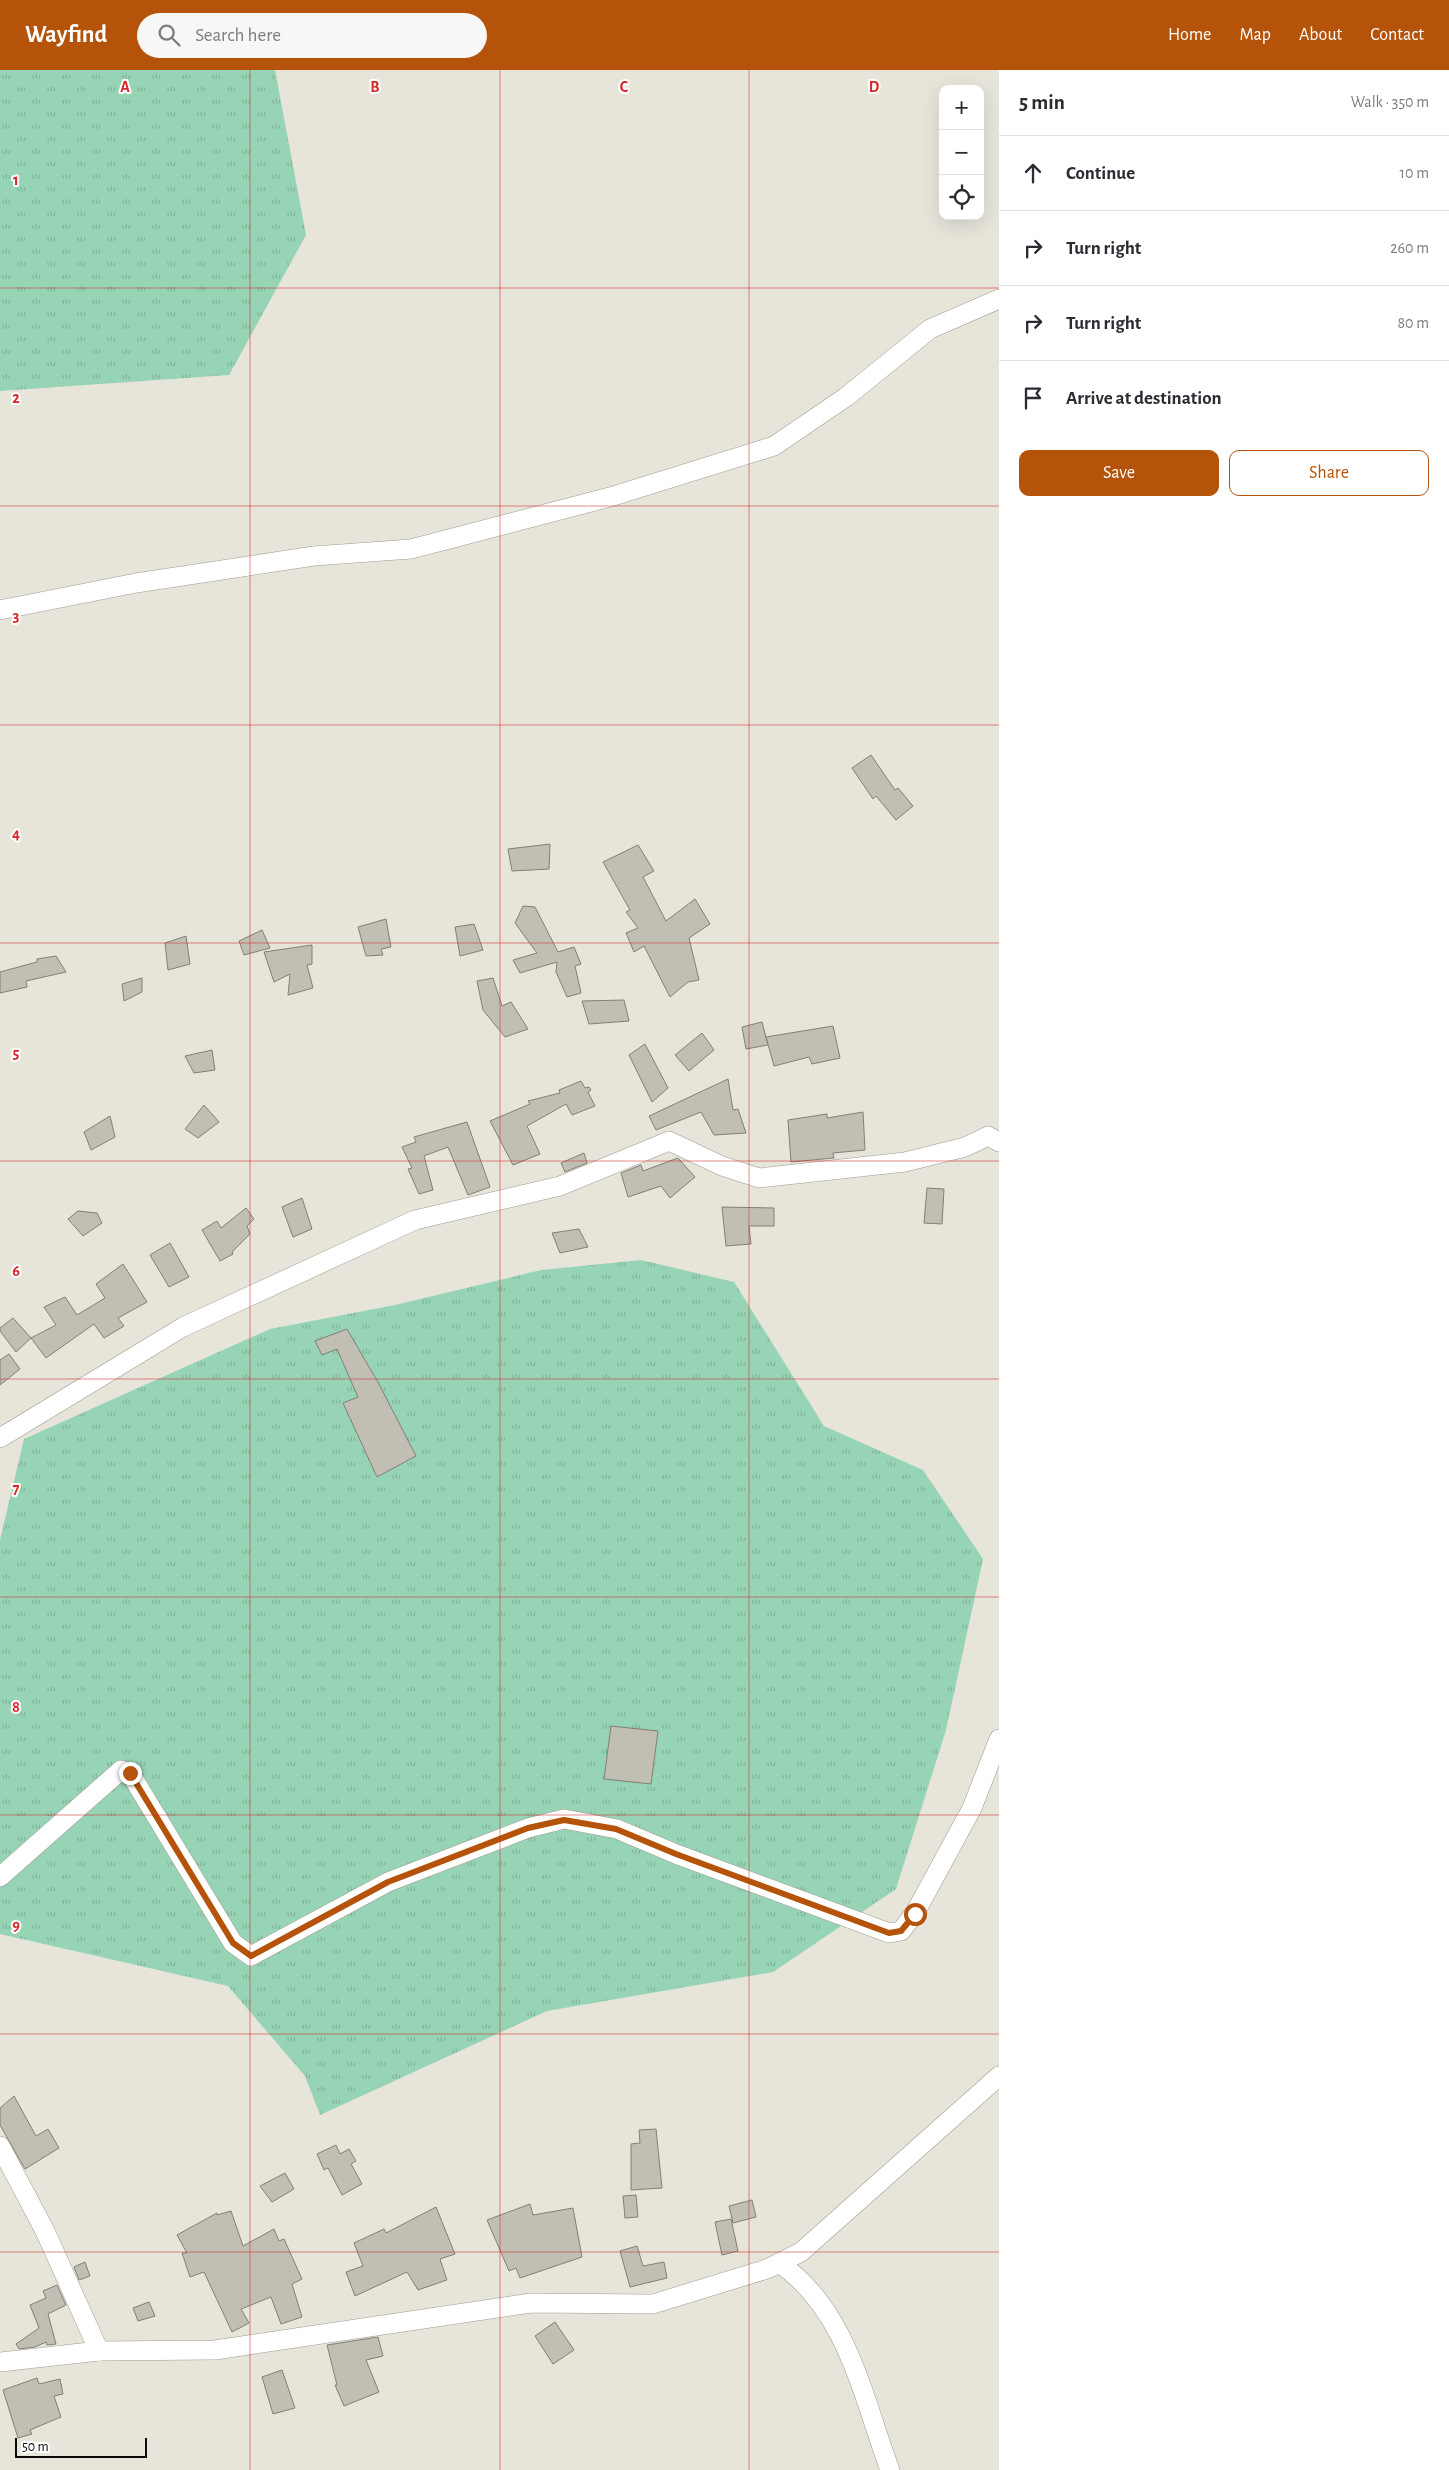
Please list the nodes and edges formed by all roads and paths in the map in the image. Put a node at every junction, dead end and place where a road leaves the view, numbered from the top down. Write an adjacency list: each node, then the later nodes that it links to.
1 (999, 299): 2 (street)
2 (0, 610)
3 (999, 1142): 4 (street)
4 (0, 1438)
5 (999, 1739): 6 (street)
6 (0, 1877)
7 (999, 2076): 9 (street)
8 (0, 2146): 10 (street)
9 (779, 2263): 10 (street); 12 (street)
10 (98, 2351): 11 (street)
11 (0, 2362)
12 (890, 2470)

